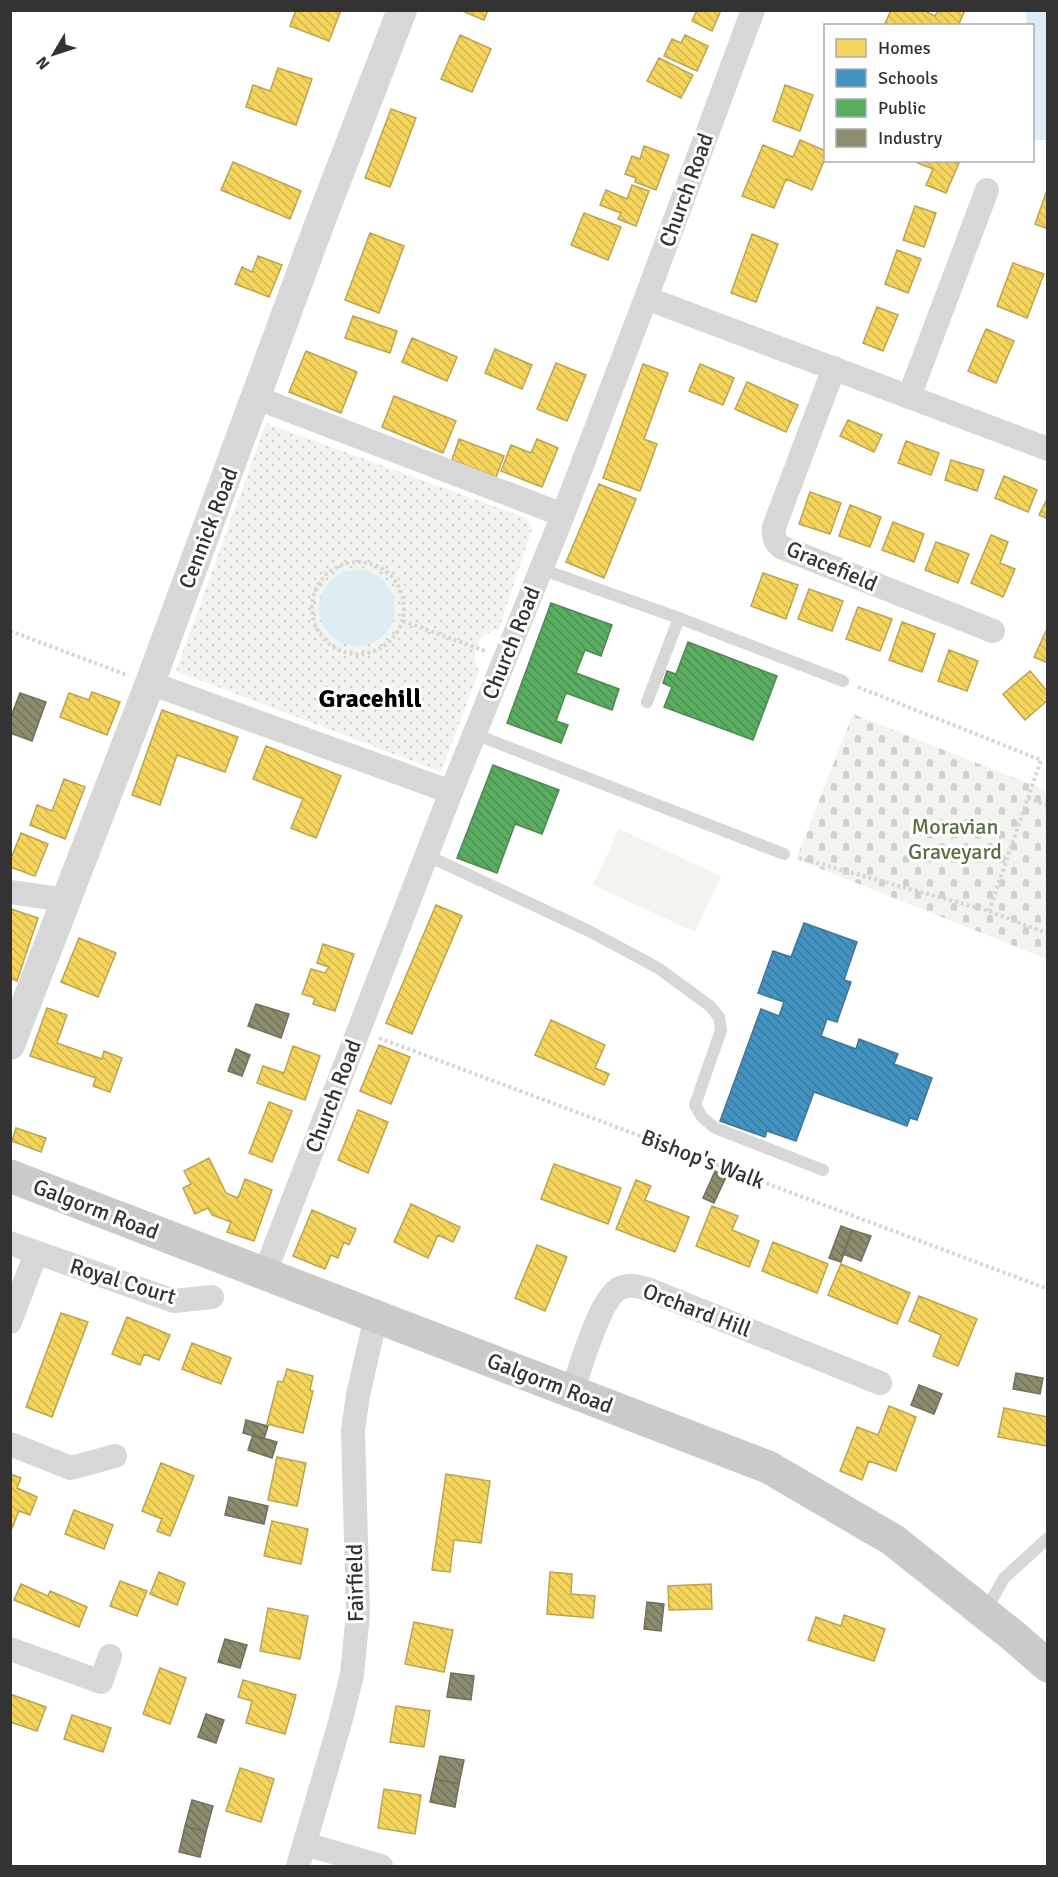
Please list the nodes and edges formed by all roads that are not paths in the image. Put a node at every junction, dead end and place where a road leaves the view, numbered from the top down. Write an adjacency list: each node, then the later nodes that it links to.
1 (402, 10): 7 (street, Cennick Road)
2 (753, 10): 4 (street, Church Road)
3 (987, 190): 6 (street)
4 (646, 298): 5 (street); 9 (street, Church Road)
5 (834, 368): 6 (street); 12 (street, Gracefield)
6 (909, 397): 8 (street)
7 (257, 398): 9 (street); 14 (street, Cennick Road)
8 (1047, 449)
9 (563, 514): 10 (street, Church Road)
10 (541, 569): 11 (lane); 16 (street, Church Road)
11 (679, 618): 13 (lane); 15 (lane)
12 (993, 631)
13 (843, 681)
14 (150, 683): 17 (street); 21 (street, Cennick Road)
15 (647, 702)
16 (474, 734): 17 (street, Church Road); 18 (lane)
17 (451, 792): 19 (street, Church Road)
18 (784, 854)
19 (426, 855): 23 (lane); 27 (street, Church Road)
20 (10, 892): 21 (street)
21 (66, 900): 22 (street, Cennick Road)
22 (10, 1045)
23 (824, 1170)
24 (10, 1176): 27 (main road, Galgorm Road)
25 (10, 1242): 26 (street, Royal Court)
26 (36, 1253): 28 (street, Royal Court); 30 (street)
27 (264, 1275): 29 (main road, Galgorm Road)
28 (212, 1298)
29 (376, 1317): 32 (main road, Galgorm Road); 40 (street, Fairfield)
30 (10, 1322)
31 (880, 1383): 32 (street, Orchard Hill)
32 (572, 1392): 36 (main road, Galgorm Road)
33 (10, 1444): 34 (street)
34 (115, 1456)
35 (1047, 1538): 36 (lane)
36 (985, 1613): 39 (main road, Galgorm Road)
37 (10, 1649): 38 (street)
38 (110, 1656)
39 (1047, 1666)
40 (302, 1855): 41 (street, Fairfield)
41 (381, 1866)

